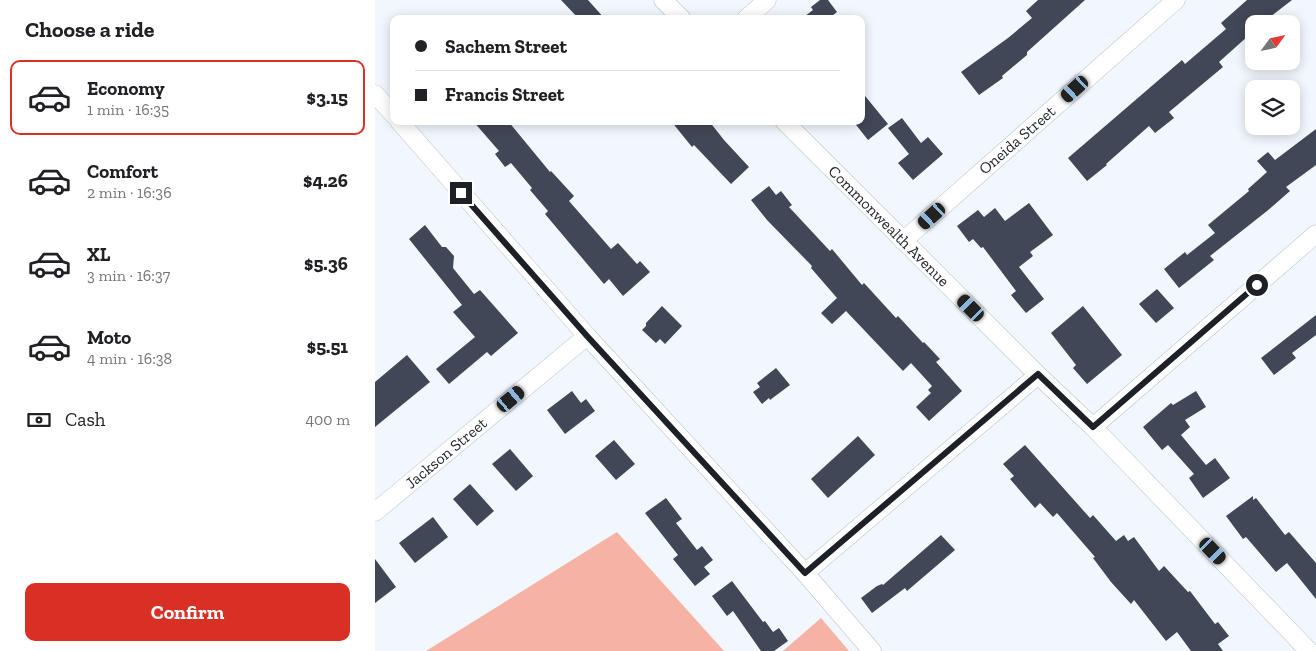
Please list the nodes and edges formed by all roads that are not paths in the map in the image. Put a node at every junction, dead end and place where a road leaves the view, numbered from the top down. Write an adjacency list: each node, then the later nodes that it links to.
1 (663, 0): 4 (street)
2 (767, 0): 5 (street)
3 (1176, 0): 11 (street, Oneida Street)
4 (678, 15)
5 (750, 15)
6 (375, 94): 7 (street)
7 (390, 111)
8 (402, 125): 12 (street)
9 (788, 125): 11 (street, Commonwealth Avenue)
10 (1316, 234): 14 (street)
11 (903, 241): 13 (street, Commonwealth Avenue)
12 (587, 336): 15 (street, Jackson Street); 16 (street)
13 (1038, 374): 14 (street, Commonwealth Avenue); 16 (street)
14 (1093, 427): 17 (street, Commonwealth Avenue)
15 (375, 512)
16 (805, 573): 18 (street)
17 (1310, 646)
18 (872, 651)

